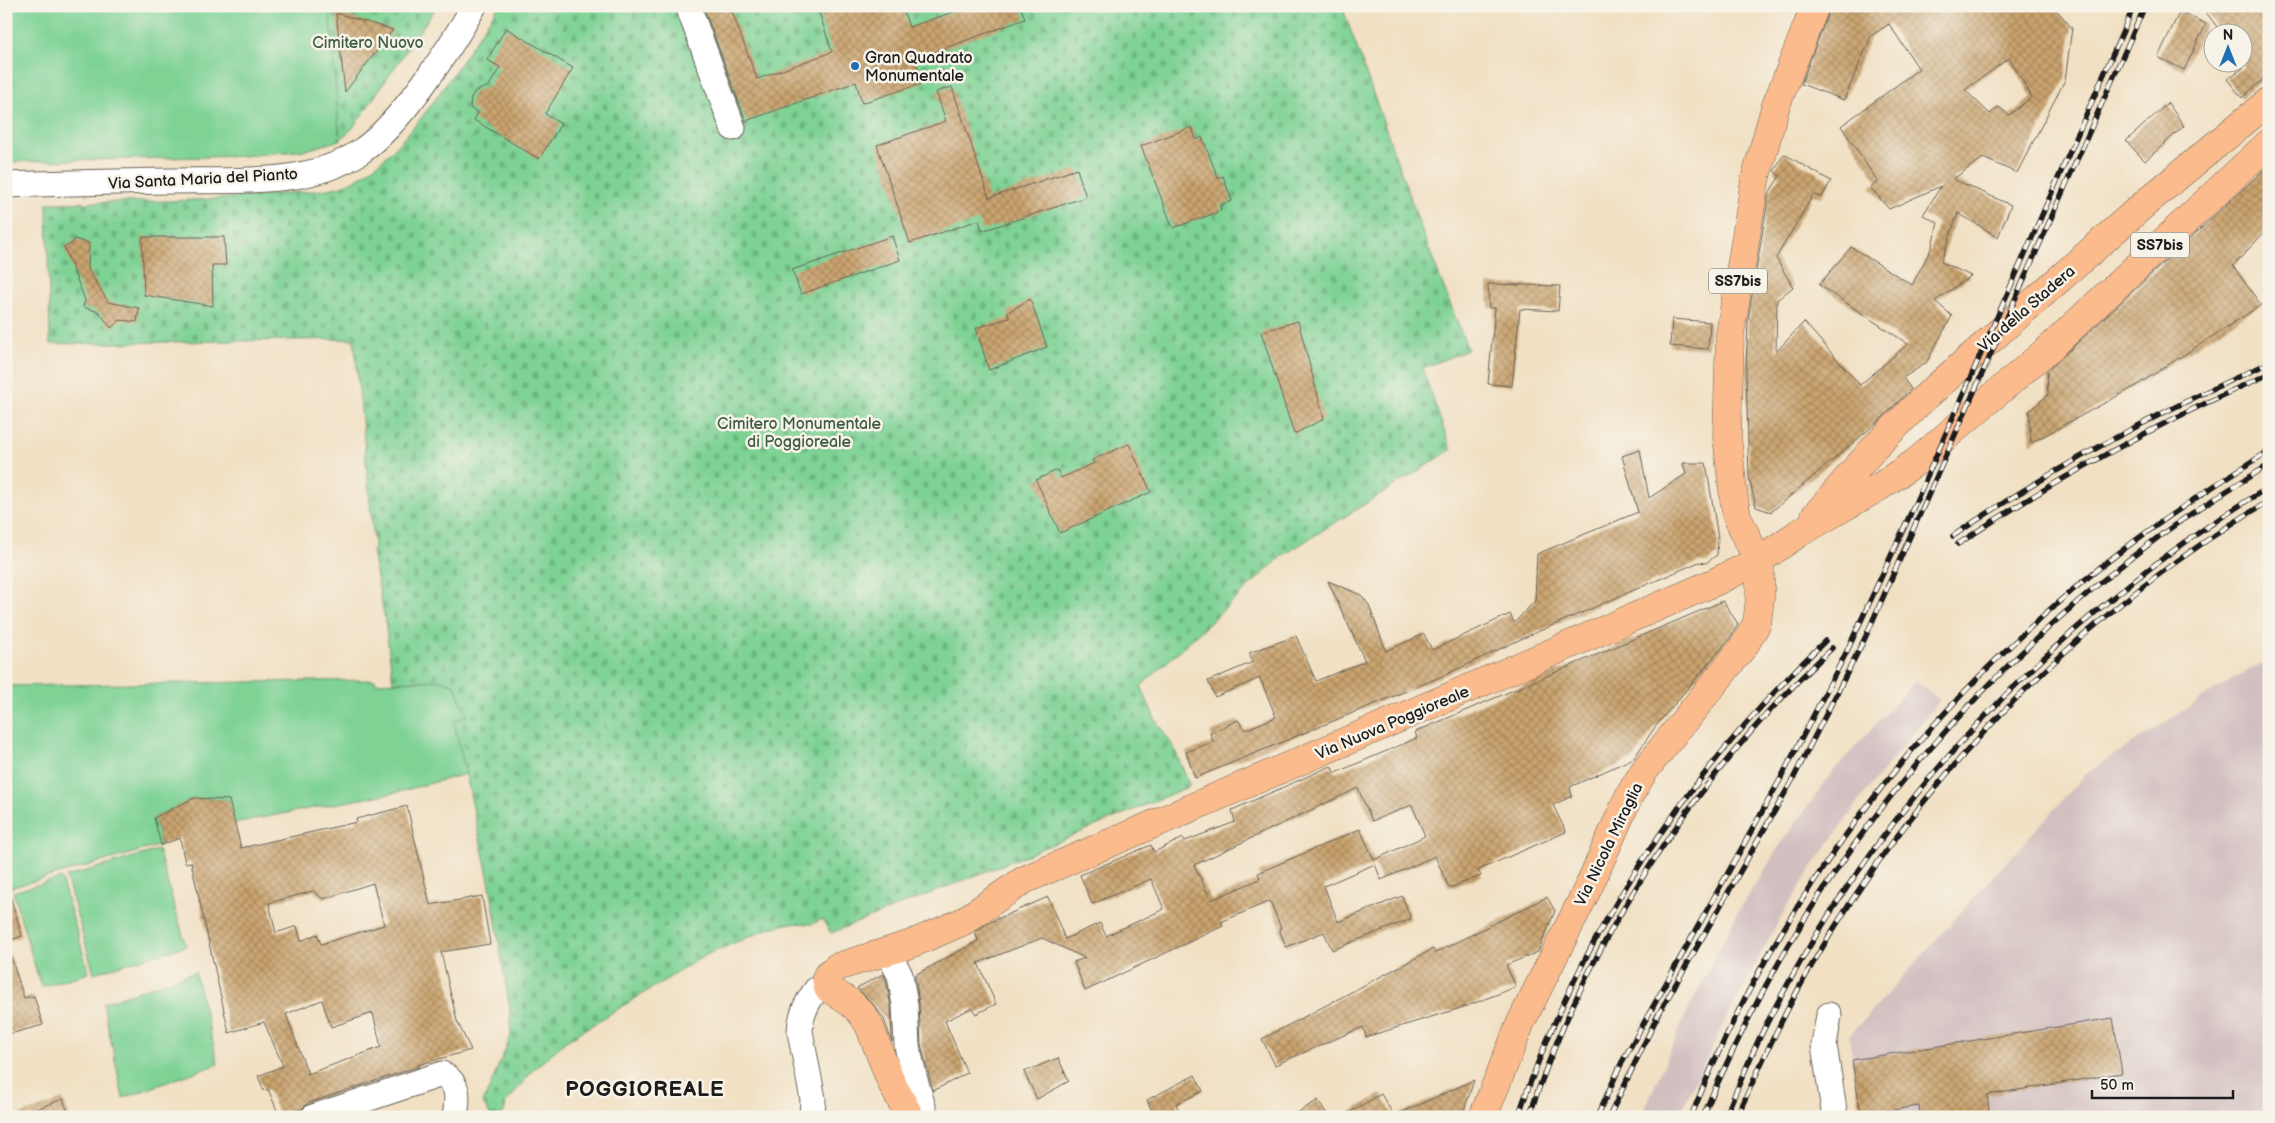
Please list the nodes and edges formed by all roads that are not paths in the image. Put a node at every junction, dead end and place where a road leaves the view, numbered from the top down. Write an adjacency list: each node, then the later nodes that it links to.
1 (474, 6): 7 (street, Via Santa Maria del Pianto)
2 (688, 6): 5 (street)
3 (1815, 6): 9 (main road, SS7bis)
4 (2269, 101): 8 (main road, Via della Stadera / SS7bis)
5 (733, 128)
6 (2269, 143): 8 (main road, Via della Stadera / SS7bis)
7 (6, 185)
8 (1799, 532): 9 (main road, Via della Stadera)
9 (1758, 561): 11 (main road, Via Nuova Poggioreale); 18 (main road, Via Nicola Miraglia)
10 (891, 958): 17 (street)
11 (827, 992): 15 (street); 16 (main road)
12 (1829, 1014): 19 (street)
13 (313, 1117): 14 (street)
14 (455, 1117)
15 (812, 1117)
16 (910, 1117)
17 (926, 1117)
18 (1483, 1117)
19 (1835, 1117)

